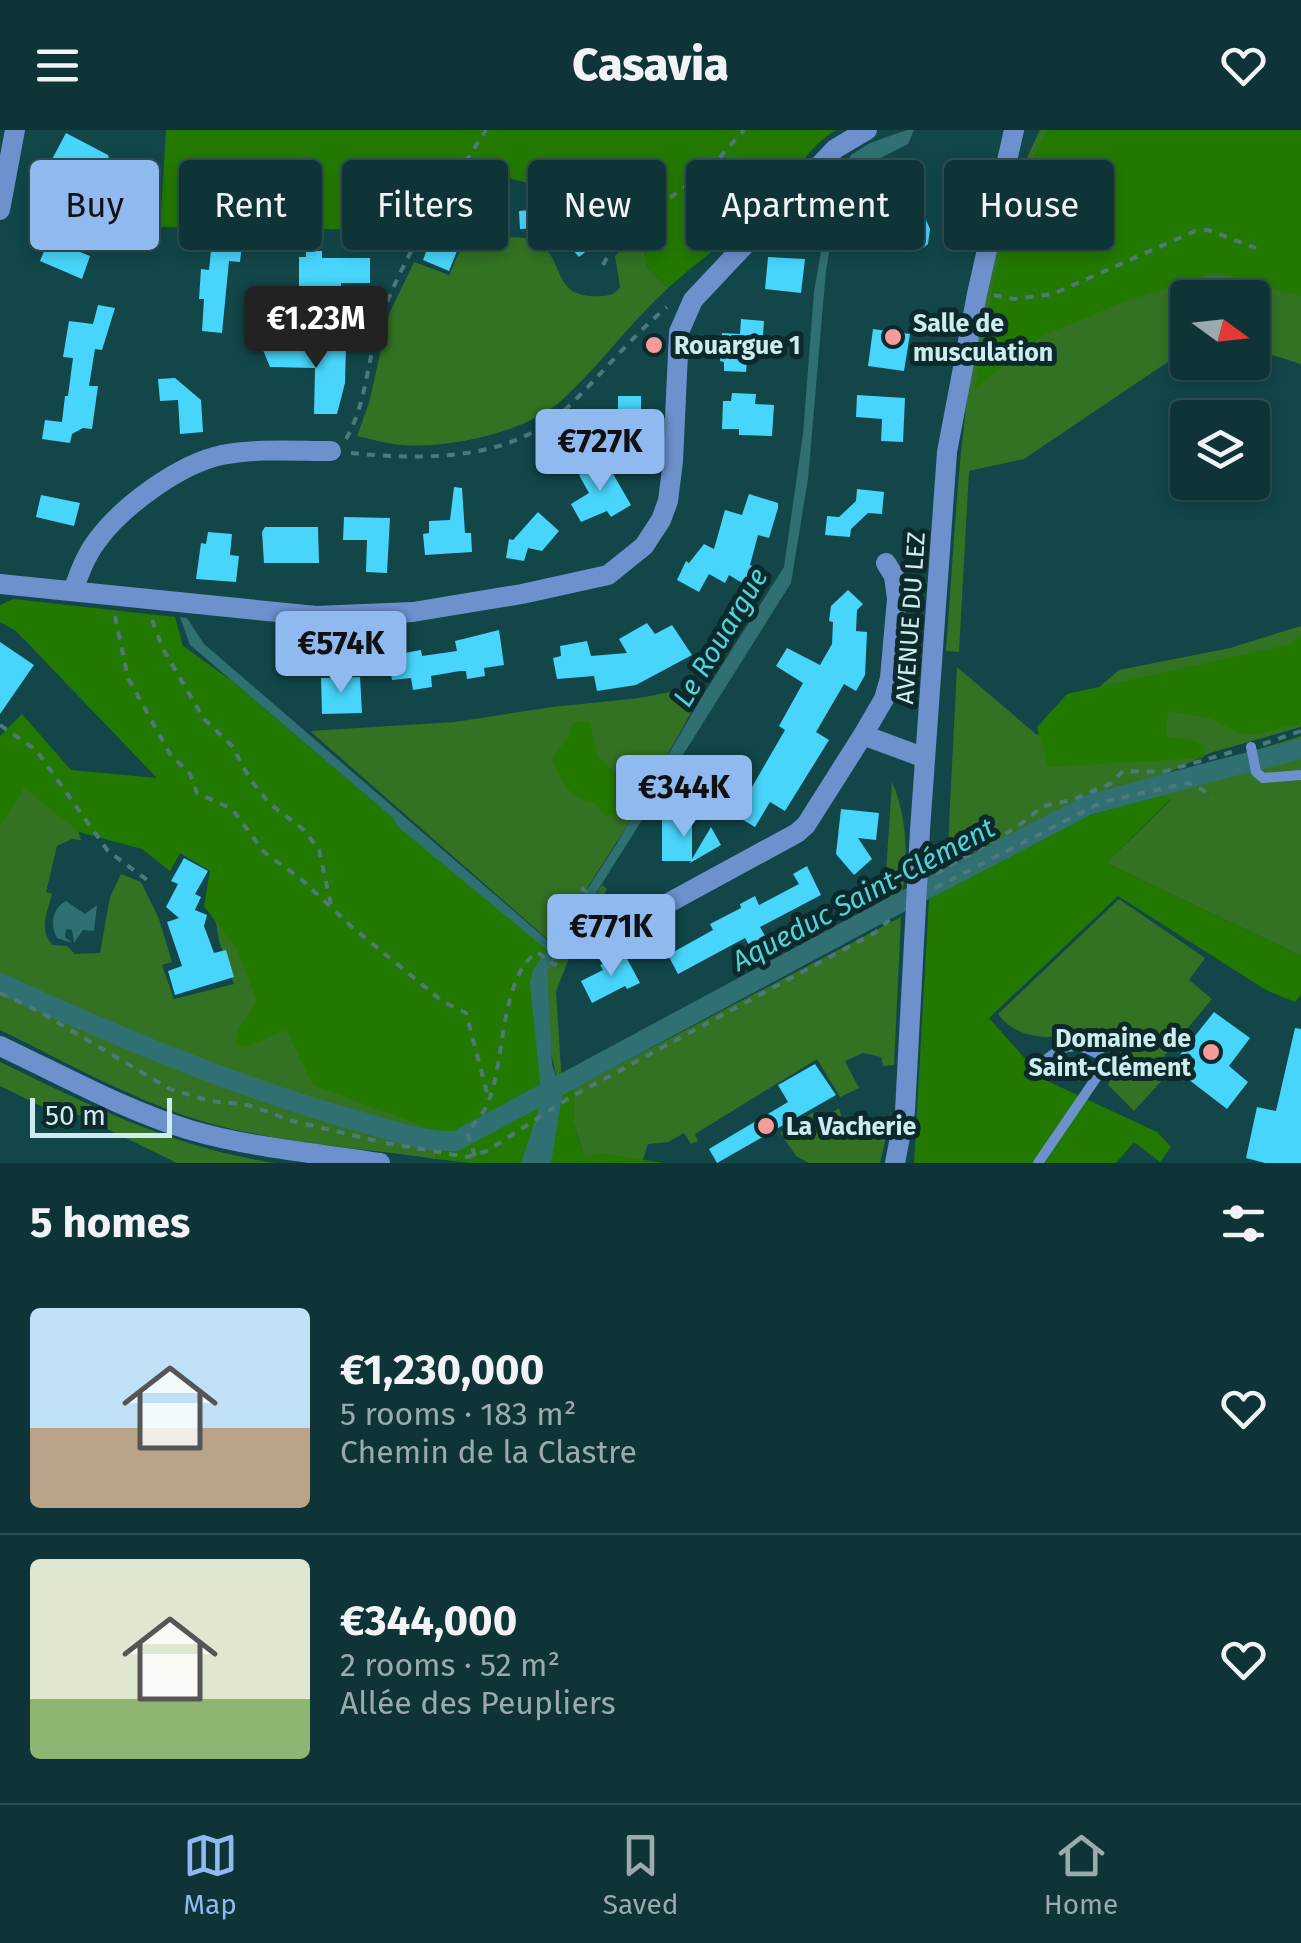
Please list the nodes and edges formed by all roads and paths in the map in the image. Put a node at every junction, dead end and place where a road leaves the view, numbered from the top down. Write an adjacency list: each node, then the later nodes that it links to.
1 (15, 130): 6 (street)
2 (486, 130): 11 (path)
3 (744, 130): 8 (path)
4 (867, 130): 10 (street)
5 (1013, 131): 9 (street, AVENUE DU LEZ)
6 (0, 210)
7 (1256, 248): 9 (path)
8 (604, 265)
9 (976, 294): 21 (street, AVENUE DU LEZ)
10 (693, 300): 11 (path); 16 (street)
11 (330, 451): 14 (street)
12 (886, 563): 19 (street)
13 (0, 584): 14 (street)
14 (73, 591): 15 (street)
15 (117, 597): 16 (street); 27 (path)
16 (149, 600): 27 (path)
17 (0, 724): 24 (path)
18 (1301, 731): 20 (path)
19 (864, 735): 21 (street); 28 (street)
20 (1252, 747): 22 (lane); 26 (path)
21 (925, 758): 26 (street, AVENUE DU LEZ)
22 (1301, 774)
23 (1211, 800): 26 (path)
24 (150, 882)
25 (581, 888): 28 (path)
26 (912, 893): 33 (street, AVENUE DU LEZ); 34 (path)
27 (330, 906): 32 (path)
28 (605, 917): 32 (path)
29 (0, 993): 34 (path)
30 (0, 1046): 35 (street)
31 (1047, 1059): 39 (lane)
32 (489, 1100): 34 (path)
33 (906, 1110): 37 (street, AVENUE DU LEZ); 38 (street, AVENUE DU LEZ)
34 (475, 1156)
35 (350, 1161): 36 (street)
36 (380, 1163)
37 (894, 1163)
38 (906, 1163)
39 (1038, 1163)

